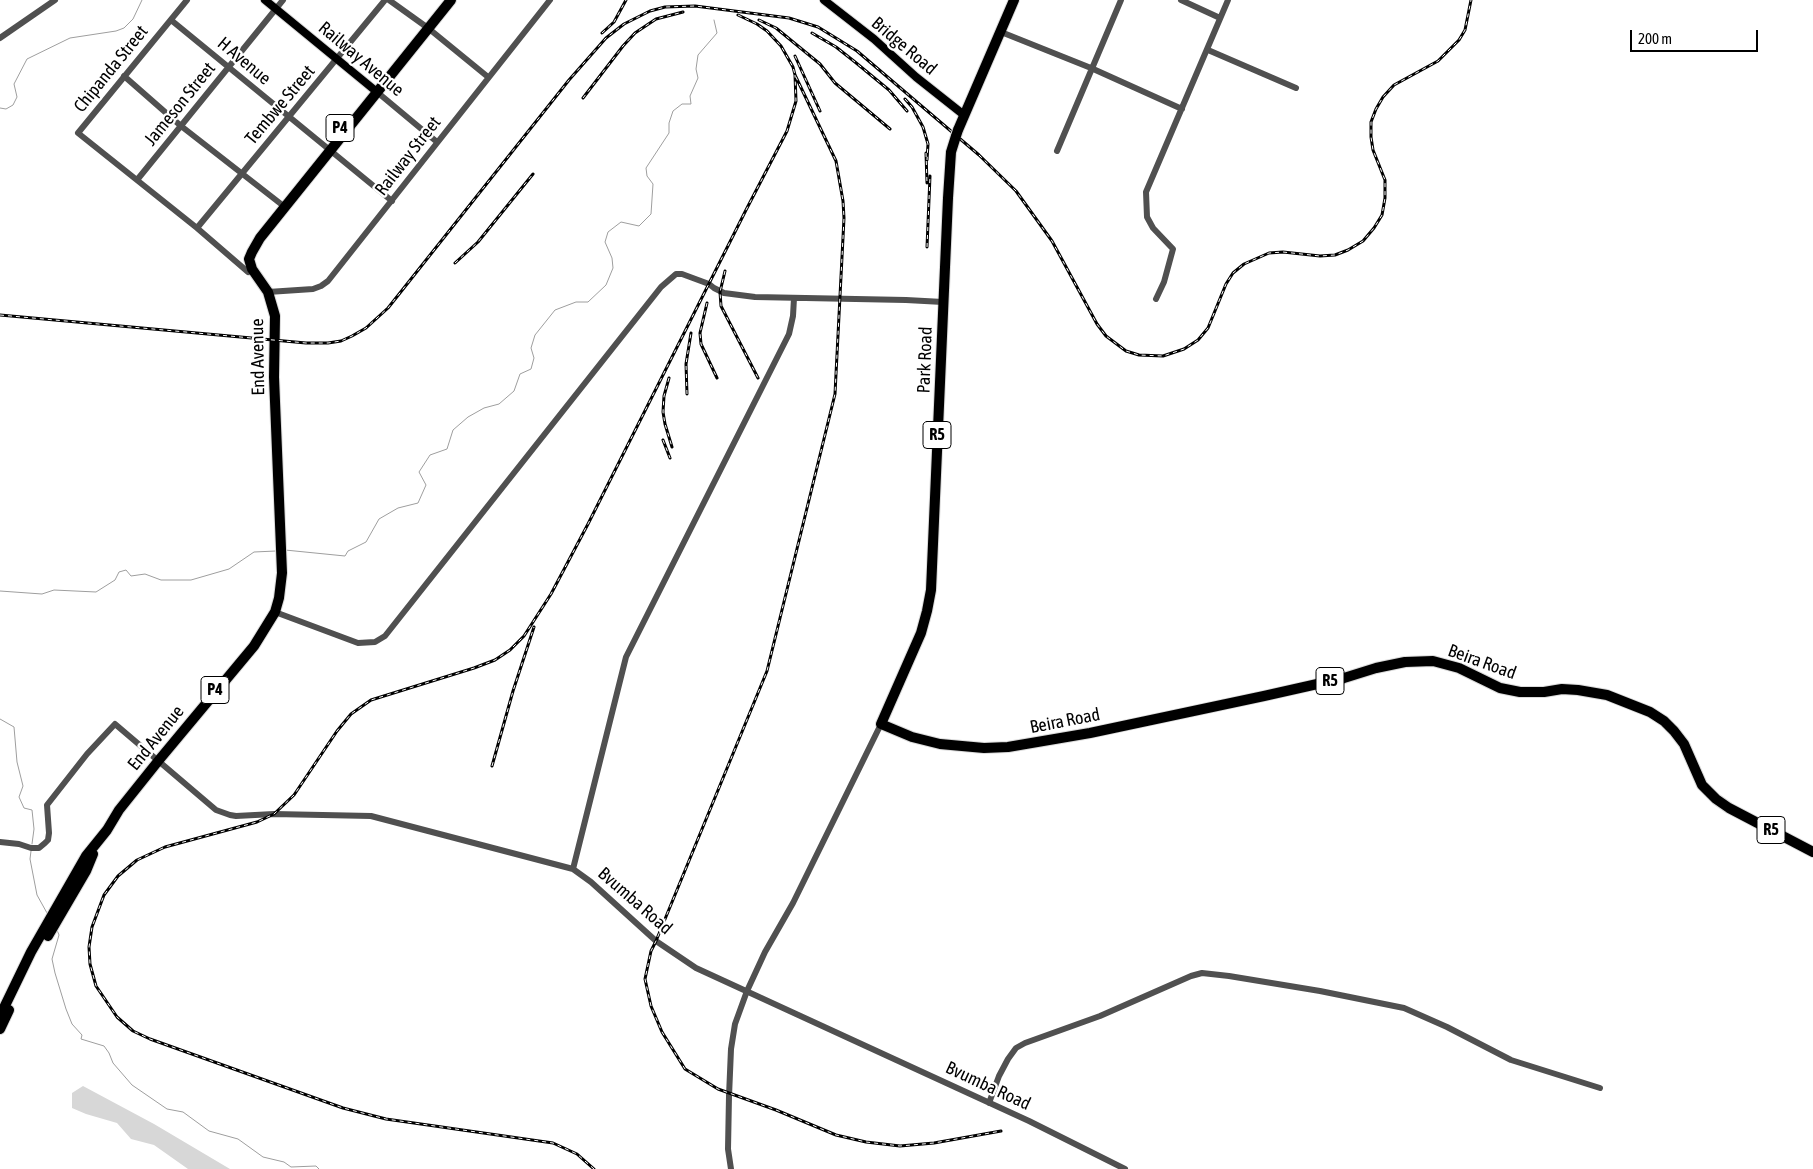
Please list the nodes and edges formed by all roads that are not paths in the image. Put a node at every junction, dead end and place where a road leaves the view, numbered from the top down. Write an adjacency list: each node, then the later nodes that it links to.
1 (55, 0): 20 (street)
2 (187, 0): 17 (street, Chipanda Street)
3 (265, 0): 15 (main road, Railway Avenue)
4 (283, 0): 15 (street, Jameson Street)
5 (385, 0): 22 (street, Tembwe Street)
6 (389, 0): 18 (street)
7 (443, 0): 18 (highway, P4)
8 (451, 0): 18 (highway, P4)
9 (550, 0): 26 (street, Railway Street)
10 (824, 0): 30 (main road, Bridge Road)
11 (1014, 0): 19 (highway, Park Road / R5)
12 (1121, 0): 24 (street)
13 (1180, 0): 16 (street)
14 (1228, 0): 16 (street)
15 (276, 9): 22 (main road, Railway Avenue); 23 (street, Jameson Street)
16 (1220, 18): 21 (street)
17 (171, 20): 23 (street, H Avenue); 25 (street, Chipanda Street)
18 (426, 27): 26 (street); 28 (highway, P4)
19 (1001, 32): 24 (street); 30 (highway, Park Road / R5)
20 (0, 38)
21 (1208, 50): 27 (street); 29 (street)
22 (337, 59): 28 (main road, Railway Avenue); 31 (street, Tembwe Street)
23 (228, 68): 31 (street, H Avenue); 32 (street, Jameson Street)
24 (1092, 68): 29 (street); 36 (street)
25 (124, 76): 32 (street); 33 (street, Chipanda Street)
26 (488, 77): 34 (street, Railway Street)
27 (1296, 88)
28 (375, 90): 34 (street, Railway Avenue); 35 (highway, P4)
29 (1182, 109): 47 (street)
30 (964, 115): 48 (highway, Park Road / R5)
31 (288, 117): 35 (street, H Avenue); 37 (street, Tembwe Street)
32 (181, 126): 37 (street); 38 (street, Jameson Street)
33 (78, 133): 38 (street, End Avenue)
34 (437, 142): 39 (street, Railway Street)
35 (328, 149): 39 (street, H Avenue); 40 (highway, P4); 43 (highway, P4)
36 (1057, 151)
37 (243, 173): 40 (street); 41 (street, Tembwe Street)
38 (137, 180): 41 (street, End Avenue)
39 (392, 201): 45 (street, Railway Street)
40 (281, 204): 43 (highway, P4)
41 (197, 228): 42 (street, End Avenue)
42 (225, 253): 43 (street, End Avenue); 44 (street, End Avenue)
43 (246, 260): 44 (highway, End Avenue / P4); 45 (highway, End Avenue / P4)
44 (248, 272): 49 (highway, End Avenue / P4)
45 (268, 292): 49 (highway, End Avenue / P4)
46 (794, 298): 48 (street); 50 (street); 56 (street)
47 (1156, 299)
48 (943, 302): 51 (highway, Park Road / R5)
49 (280, 527): 50 (highway, End Avenue / P4)
50 (275, 612): 52 (highway, End Avenue / P4)
51 (881, 724): 55 (highway, Beira Road / R5); 57 (street)
52 (159, 760): 53 (street, Bvumba Road); 54 (highway, End Avenue / P4); 56 (street, Bvumba Road)
53 (0, 842)
54 (96, 844): 58 (highway, P4); 59 (highway, P4)
55 (1813, 852)
56 (573, 869): 57 (street, Bvumba Road)
57 (746, 991): 61 (street, Bvumba Road); 62 (street)
58 (0, 1016)
59 (0, 1028)
60 (1600, 1088): 61 (street)
61 (989, 1103): 63 (street, Bvumba Road)
62 (731, 1169)
63 (1125, 1169)

